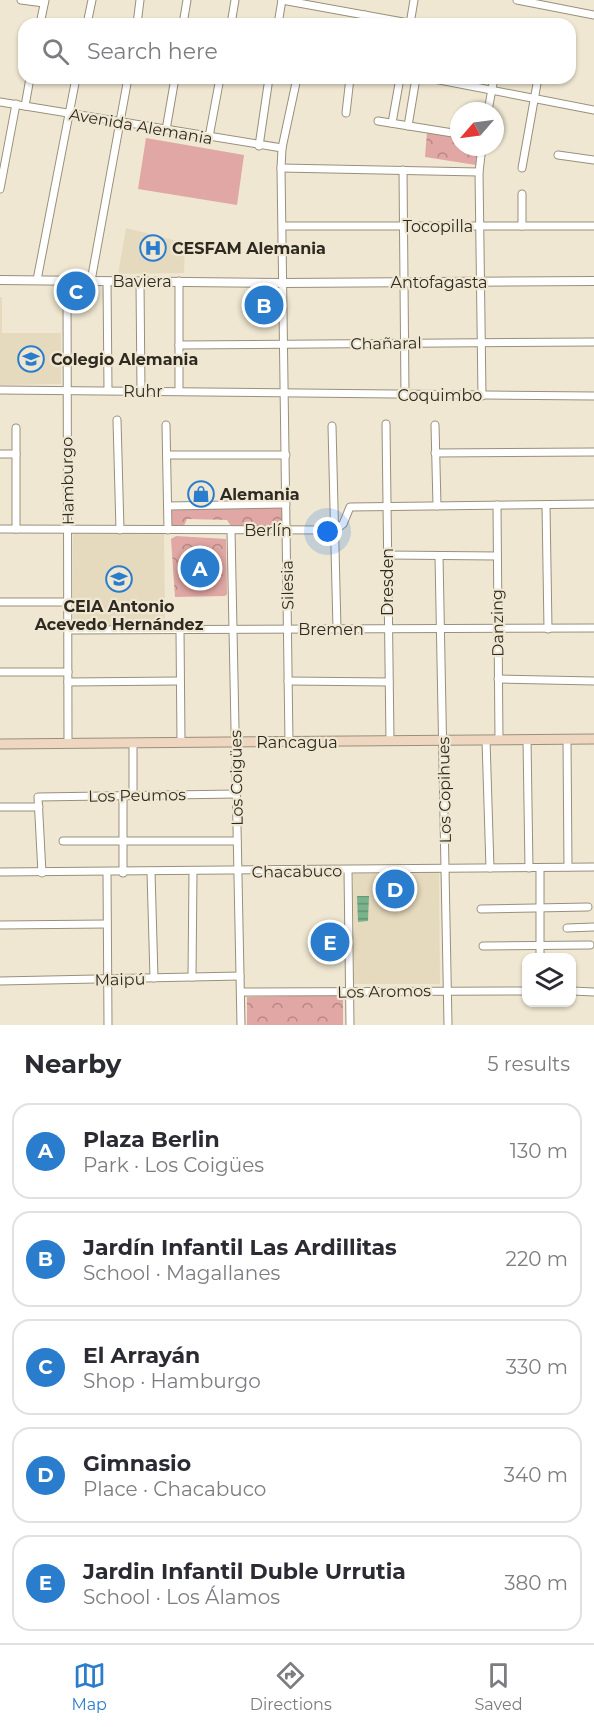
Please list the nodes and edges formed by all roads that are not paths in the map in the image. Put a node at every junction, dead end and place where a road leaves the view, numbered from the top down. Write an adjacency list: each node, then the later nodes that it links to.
1 (21, 0): 9 (street)
2 (92, 0): 13 (street)
3 (140, 0): 14 (street)
4 (187, 0): 15 (street)
5 (235, 0): 16 (street)
6 (282, 0): 10 (street); 17 (street)
7 (414, 0): 20 (street)
8 (517, 0): 11 (street)
9 (44, 2): 12 (street)
10 (364, 15): 18 (street); 19 (street)
11 (594, 15)
12 (41, 18)
13 (88, 18)
14 (137, 18)
15 (184, 18)
16 (232, 18)
17 (279, 18)
18 (364, 18)
19 (380, 18)
20 (412, 18)
21 (29, 84): 39 (street)
22 (75, 84): 41 (street)
23 (127, 84): 44 (street)
24 (174, 84): 47 (street)
25 (219, 84): 49 (street)
26 (268, 84): 50 (street)
27 (296, 84): 51 (street, Silesia)
28 (349, 84): 42 (street)
29 (399, 84): 45 (street)
30 (415, 84): 46 (street)
31 (460, 84): 34 (street)
32 (493, 84): 34 (street)
33 (537, 84): 35 (street)
34 (492, 90): 35 (street); 37 (street)
35 (534, 99): 40 (street); 56 (street)
36 (0, 102): 38 (street, Avenida Alemania)
37 (490, 102)
38 (16, 104): 39 (street, Avenida Alemania); 59 (street)
39 (25, 106): 41 (street, Avenida Alemania)
40 (594, 110)
41 (69, 113): 44 (street, Avenida Alemania); 67 (street)
42 (346, 113)
43 (378, 121): 45 (street)
44 (121, 122): 47 (street, Avenida Alemania); 69 (street)
45 (392, 123): 46 (street)
46 (408, 126): 48 (street)
47 (166, 130): 49 (street, Avenida Alemania)
48 (450, 133)
49 (209, 137): 50 (street, Avenida Alemania)
50 (259, 146): 51 (street, Avenida Alemania)
51 (282, 148): 55 (street, Silesia)
52 (558, 155): 54 (street)
53 (481, 156): 58 (street)
54 (594, 160)
55 (282, 168): 57 (street); 62 (street, Silesia)
56 (522, 168)
57 (403, 170): 58 (street); 63 (street)
58 (479, 172): 64 (street)
59 (0, 189)
60 (522, 194): 65 (street)
61 (594, 225): 65 (street, Tocopilla)
62 (283, 226): 63 (street, Tocopilla); 76 (street, Silesia)
63 (404, 226): 64 (street, Tocopilla); 75 (street)
64 (480, 226): 65 (street, Tocopilla); 74 (street)
65 (522, 226)
66 (0, 280): 67 (street, Baviera)
67 (37, 280): 68 (street, Baviera)
68 (66, 280): 69 (street, Baviera); 83 (street, Hamburgo)
69 (91, 281): 70 (street, Baviera)
70 (107, 281): 73 (street, Baviera); 84 (street)
71 (179, 281): 73 (street, Baviera); 76 (street, Baviera); 81 (street)
72 (594, 281): 74 (street, Antofagasta)
73 (140, 282): 85 (street)
74 (480, 282): 75 (street, Antofagasta); 77 (street)
75 (405, 283): 76 (street, Antofagasta); 79 (street)
76 (283, 284): 80 (street, Silesia)
77 (481, 342): 78 (street, Chañaral); 79 (street, Chañaral); 89 (street)
78 (594, 342)
79 (404, 343): 80 (street, Chañaral); 88 (street)
80 (284, 344): 81 (street, Chañaral); 87 (street, Silesia)
81 (179, 345): 86 (street)
82 (0, 390): 83 (street, Ruhr)
83 (65, 390): 84 (street, Ruhr); 112 (street, Hamburgo)
84 (108, 390): 85 (street, Ruhr)
85 (141, 391): 86 (street, Ruhr)
86 (179, 391): 87 (street, Ruhr)
87 (285, 392): 88 (street, Coquimbo); 102 (street, Silesia)
88 (405, 395): 89 (street, Coquimbo)
89 (482, 396): 90 (street, Coquimbo)
90 (594, 396)
91 (117, 420): 113 (street)
92 (386, 424): 108 (street, Dresden)
93 (166, 425): 101 (street)
94 (435, 425): 98 (street)
95 (332, 426): 117 (street)
96 (16, 428): 100 (street)
97 (594, 452): 98 (street)
98 (435, 453): 109 (street)
99 (0, 454): 100 (street)
100 (16, 454): 111 (street)
101 (167, 455): 102 (street); 107 (street)
102 (286, 455): 103 (street, Silesia)
103 (286, 504): 107 (street, Berlín); 116 (street, Silesia)
104 (594, 504): 106 (street)
105 (497, 505): 106 (street); 109 (street); 120 (street, Danzing)
106 (546, 505): 123 (street)
107 (168, 506): 114 (street)
108 (387, 506): 109 (street); 117 (street); 118 (street, Dresden)
109 (437, 506)
110 (0, 529): 111 (street, Berlín)
111 (16, 529): 112 (street, Berlín)
112 (67, 530): 113 (street, Berlín); 122 (street, Hamburgo)
113 (120, 530): 114 (street, Berlín)
114 (168, 530): 115 (street, Berlín)
115 (231, 530): 116 (street, Berlín); 125 (street, Los Coigües)
116 (286, 530): 117 (street, Berlín); 132 (street, Silesia)
117 (335, 530): 126 (street)
118 (387, 555): 119 (street); 127 (street, Dresden)
119 (439, 556): 120 (street); 128 (street, Los Copihues)
120 (497, 556): 129 (street, Danzing)
121 (0, 602): 122 (street)
122 (68, 602): 130 (street, Hamburgo)
123 (548, 628): 124 (street, Bremen); 129 (street, Bremen)
124 (594, 628)
125 (233, 629): 131 (street, Bremen); 132 (street, Bremen); 149 (street, Los Coigües)
126 (337, 629): 127 (street, Bremen); 132 (street, Bremen)
127 (388, 629): 128 (street, Bremen); 140 (street, Dresden)
128 (441, 629): 129 (street, Bremen); 142 (street, Los Copihues)
129 (497, 629): 135 (street, Danzing)
130 (68, 630): 131 (street, Bremen); 134 (street, Hamburgo)
131 (180, 630): 136 (street)
132 (288, 630): 137 (street, Silesia)
133 (0, 672): 134 (street)
134 (68, 672): 139 (street, Hamburgo)
135 (498, 679): 138 (street); 144 (street, Danzing)
136 (179, 681): 139 (street); 148 (street)
137 (288, 681): 140 (street); 150 (street, Silesia)
138 (594, 681)
139 (68, 682): 151 (street, Hamburgo)
140 (389, 682): 147 (street, Dresden)
141 (594, 739): 146 (main road, Rancagua)
142 (443, 740): 143 (main road, Rancagua); 147 (main road, Rancagua); 167 (street, Los Copihues)
143 (486, 740): 144 (main road, Rancagua); 164 (street)
144 (499, 740): 145 (main road, Rancagua)
145 (527, 740): 146 (main road, Rancagua); 165 (street)
146 (567, 740): 162 (street)
147 (390, 741): 150 (main road, Rancagua)
148 (181, 742): 149 (main road, Rancagua); 152 (main road, Rancagua)
149 (235, 742): 150 (main road, Rancagua); 154 (street, Los Coigües)
150 (289, 742)
151 (68, 743): 152 (main road, Rancagua); 153 (main road, Rancagua)
152 (133, 743): 156 (street)
153 (0, 744)
154 (236, 794): 156 (street, Los Peumos); 161 (street, Los Coigües)
155 (123, 796): 156 (street, Los Peumos); 158 (street, Los Peumos); 160 (street)
156 (133, 796)
157 (0, 807): 158 (street)
158 (39, 807): 174 (street)
159 (63, 841): 160 (street)
160 (124, 841): 161 (street); 175 (street)
161 (237, 841): 173 (street, Los Coigües)
162 (568, 867): 163 (street, Chacabuco); 166 (street, Chacabuco)
163 (594, 867)
164 (490, 868): 165 (street, Chacabuco); 167 (street, Chacabuco)
165 (530, 868): 166 (street, Chacabuco)
166 (540, 868): 177 (street)
167 (445, 869): 168 (street, Chacabuco); 192 (street, Los Copihues)
168 (348, 870): 173 (street, Chacabuco); 193 (street)
169 (0, 872): 174 (street, Chacabuco)
170 (107, 872): 174 (street, Chacabuco); 175 (street, Chacabuco); 179 (street)
171 (151, 872): 172 (street, Chacabuco); 175 (street, Chacabuco); 189 (street)
172 (193, 872): 173 (street, Chacabuco); 188 (street)
173 (238, 872): 187 (street, Los Coigües)
174 (42, 873)
175 (123, 873)
176 (588, 907): 177 (street)
177 (540, 908): 178 (street); 183 (street)
178 (481, 909)
179 (107, 924): 180 (street); 190 (street)
180 (0, 925)
181 (594, 927): 182 (street)
182 (567, 928)
183 (540, 945): 184 (street); 185 (street); 186 (street)
184 (590, 945)
185 (483, 946)
186 (540, 953)
187 (240, 976): 188 (street, Maipú); 196 (street, Los Coigües)
188 (192, 977): 189 (street, Maipú)
189 (154, 978): 190 (street, Maipú)
190 (108, 979): 191 (street, Maipú); 198 (street)
191 (0, 981)
192 (447, 990): 193 (street, Los Aromos); 194 (street, Los Aromos); 201 (street, Los Copihues)
193 (350, 991): 196 (street, Los Aromos); 200 (street)
194 (522, 991)
195 (576, 991): 197 (street)
196 (241, 992): 199 (street, Los Coigües)
197 (594, 992)
198 (108, 1025)
199 (241, 1025)
200 (350, 1025)
201 (448, 1025)

